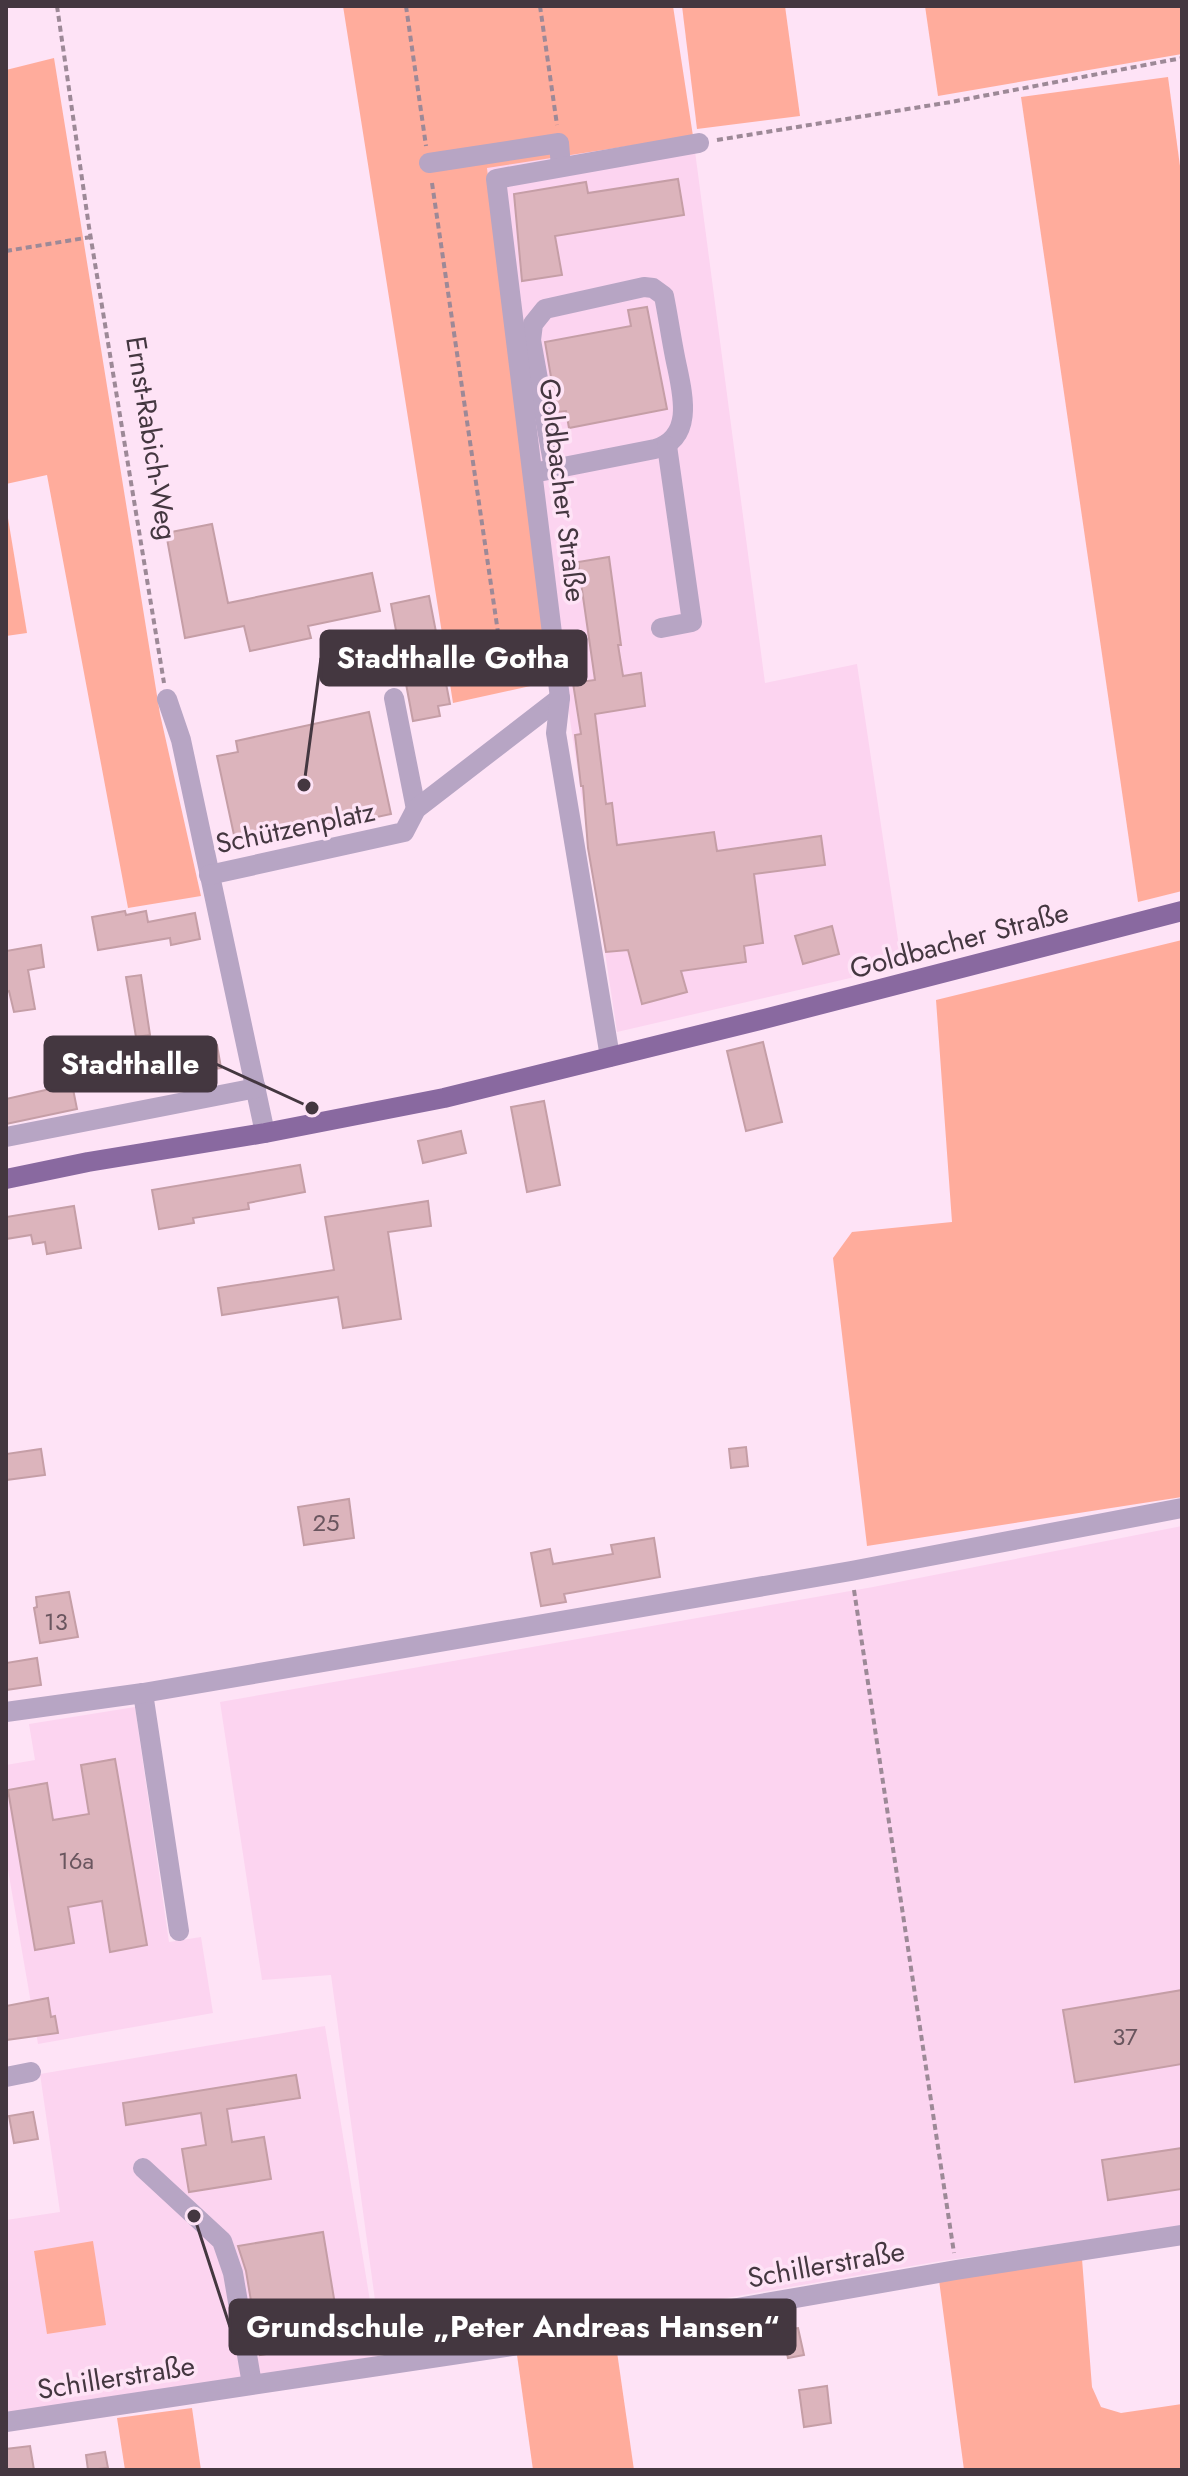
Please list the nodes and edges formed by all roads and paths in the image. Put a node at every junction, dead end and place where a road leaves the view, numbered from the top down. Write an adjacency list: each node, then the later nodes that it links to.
1 (57, 6): 9 (path, Ernst-Rabich-Weg)
2 (406, 6): 7 (path)
3 (540, 6): 5 (path)
4 (1182, 58): 6 (path)
5 (559, 143): 7 (street); 8 (street)
6 (699, 143): 8 (street, Goldbacher Straße)
7 (429, 163): 15 (path)
8 (561, 167): 13 (street, Goldbacher Straße)
9 (91, 237): 10 (path); 18 (path, Ernst-Rabich-Weg)
10 (6, 251)
11 (667, 446): 12 (street); 12 (street); 14 (street)
12 (554, 468): 13 (street)
13 (533, 473): 17 (street, Goldbacher Straße)
14 (661, 628)
15 (505, 680)
16 (394, 698): 19 (street)
17 (560, 698): 19 (street, Schützenplatz); 22 (street, Goldbacher Straße)
18 (167, 699): 20 (street)
19 (416, 809): 20 (street, Schützenplatz)
20 (209, 875): 23 (street, Schützenplatz)
21 (1182, 911): 22 (main road, Goldbacher Straße)
22 (610, 1057): 24 (main road, Goldbacher Straße)
23 (256, 1088): 24 (street); 25 (street)
24 (265, 1133): 26 (main road, Goldbacher Straße)
25 (6, 1137)
26 (6, 1179)
27 (1182, 1508): 28 (street)
28 (851, 1571): 29 (street); 36 (path)
29 (143, 1693): 30 (street); 31 (street)
30 (6, 1712)
31 (179, 1931)
32 (31, 2072): 33 (street)
33 (6, 2077)
34 (143, 2168): 37 (street)
35 (1182, 2235): 36 (street, Schillerstraße)
36 (956, 2270): 37 (street, Schillerstraße)
37 (252, 2384): 38 (street, Schillerstraße)
38 (6, 2422)

